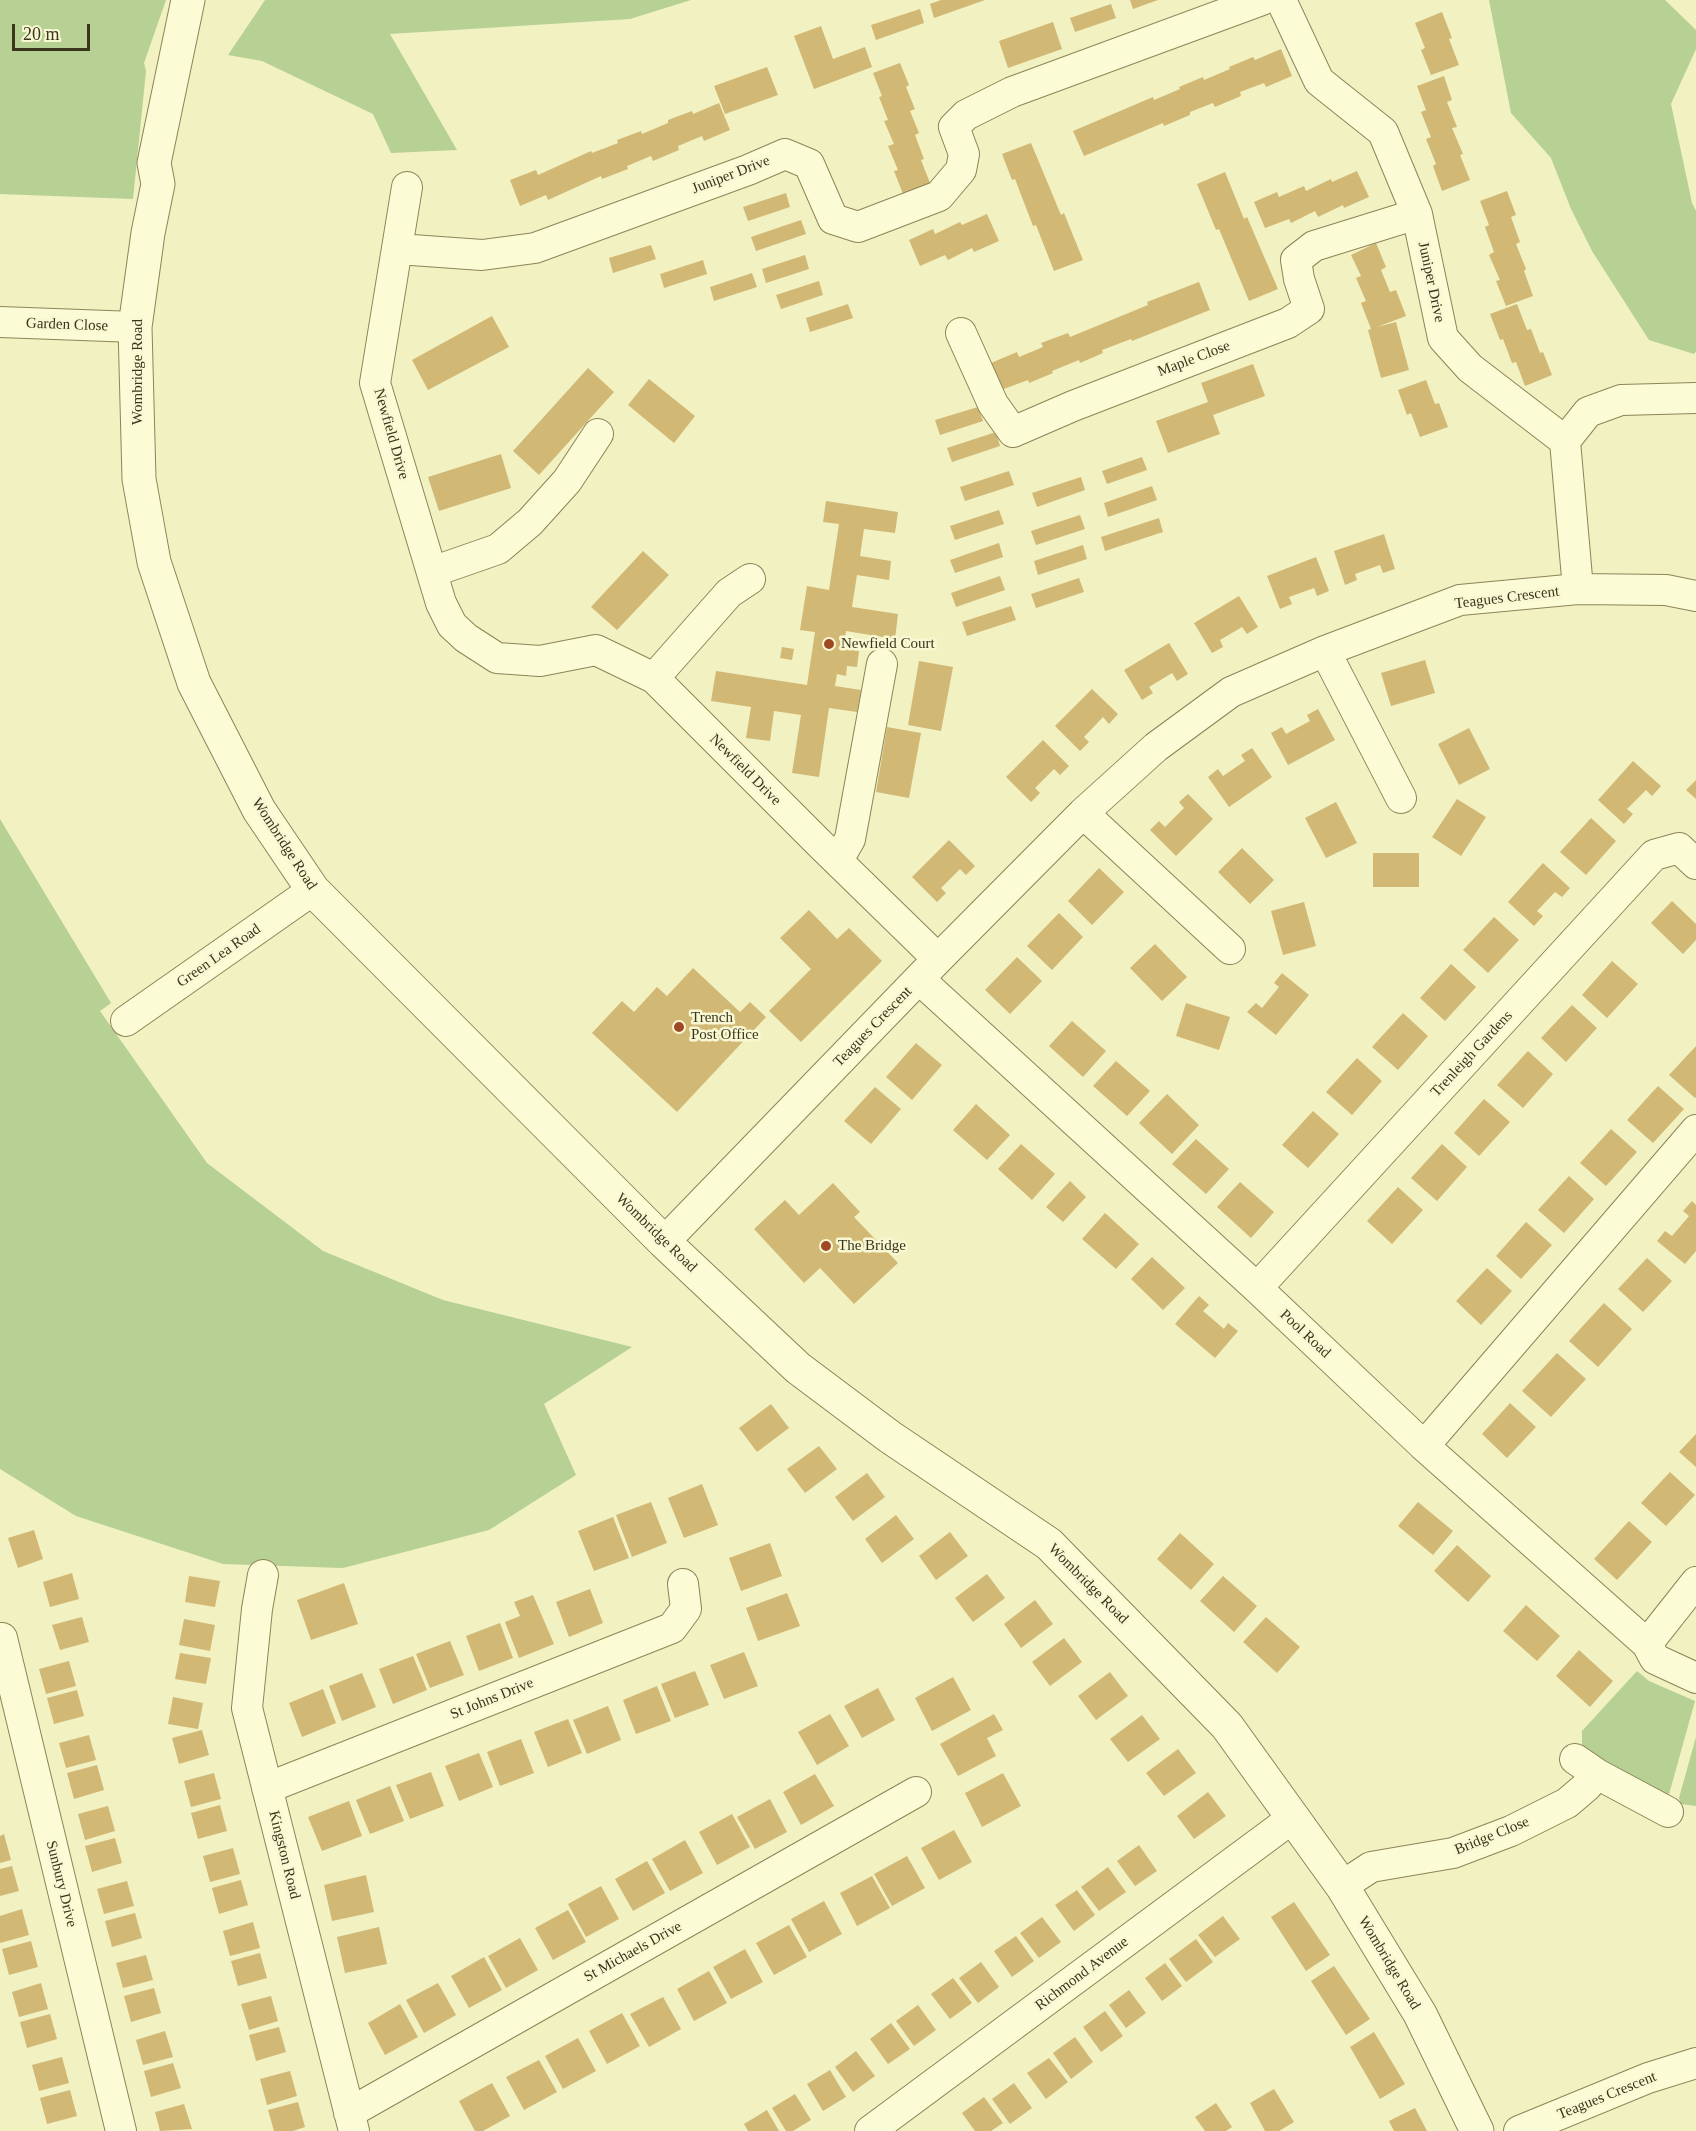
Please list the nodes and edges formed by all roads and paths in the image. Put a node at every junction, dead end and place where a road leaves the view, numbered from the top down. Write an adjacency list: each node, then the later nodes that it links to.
1 (188, 0): 5 (street, Wombridge Road)
2 (208, 0): 5 (street, Wombridge Road)
3 (1262, 0): 8 (street, Juniper Drive)
4 (1281, 0): 7 (street, Juniper Drive)
5 (158, 184): 10 (street, Wombridge Road)
6 (407, 187): 8 (street, Newfield Drive)
7 (1417, 214): 11 (street, Maple Close); 14 (street, Juniper Drive)
8 (398, 249): 15 (street, Newfield Drive)
9 (0, 322): 10 (street, Garden Close)
10 (135, 327): 26 (street, Wombridge Road)
11 (960, 333)
12 (1696, 398): 14 (street)
13 (598, 434): 15 (street)
14 (1565, 441): 17 (street)
15 (432, 572): 21 (street, Newfield Drive)
16 (750, 579): 21 (street)
17 (1578, 589): 18 (street, Teagues Crescent); 19 (street, Teagues Crescent)
18 (1696, 596)
19 (1325, 651): 22 (street); 23 (street, Teagues Crescent)
20 (882, 664): 24 (street)
21 (654, 678): 24 (street, Newfield Drive)
22 (1401, 798)
23 (1083, 813): 27 (street); 28 (street, Teagues Crescent)
24 (838, 860): 28 (street, Newfield Drive)
25 (1696, 864): 32 (street, Trenleigh Gardens)
26 (313, 890): 29 (street, Green Lea Road); 31 (street, Wombridge Road)
27 (1230, 949)
28 (929, 969): 31 (street, Teagues Crescent); 32 (street, Pool Road)
29 (126, 1021)
30 (1696, 1130): 33 (street)
31 (664, 1242): 43 (street, Wombridge Road)
32 (1257, 1288): 33 (street, Pool Road)
33 (1424, 1446): 38 (street, Pool Road)
34 (263, 1575): 40 (street, Kingston Road)
35 (1696, 1582): 38 (street)
36 (683, 1584): 40 (street, St Johns Drive)
37 (2, 1638): 47 (street, Sunbury Drive)
38 (1647, 1644): 39 (street, Pool Road)
39 (1696, 1678)
40 (267, 1788): 46 (street, Kingston Road)
41 (916, 1792): 46 (street, St Michaels Drive)
42 (1668, 1812): 44 (street, Bridge Close)
43 (1294, 1817): 44 (street, Wombridge Road); 48 (street, Richmond Avenue)
44 (1342, 1886): 49 (street, Wombridge Road)
45 (1696, 2063): 50 (street, Teagues Crescent)
46 (352, 2122)
47 (121, 2131)
48 (870, 2131)
49 (1477, 2131)
50 (1519, 2131)

